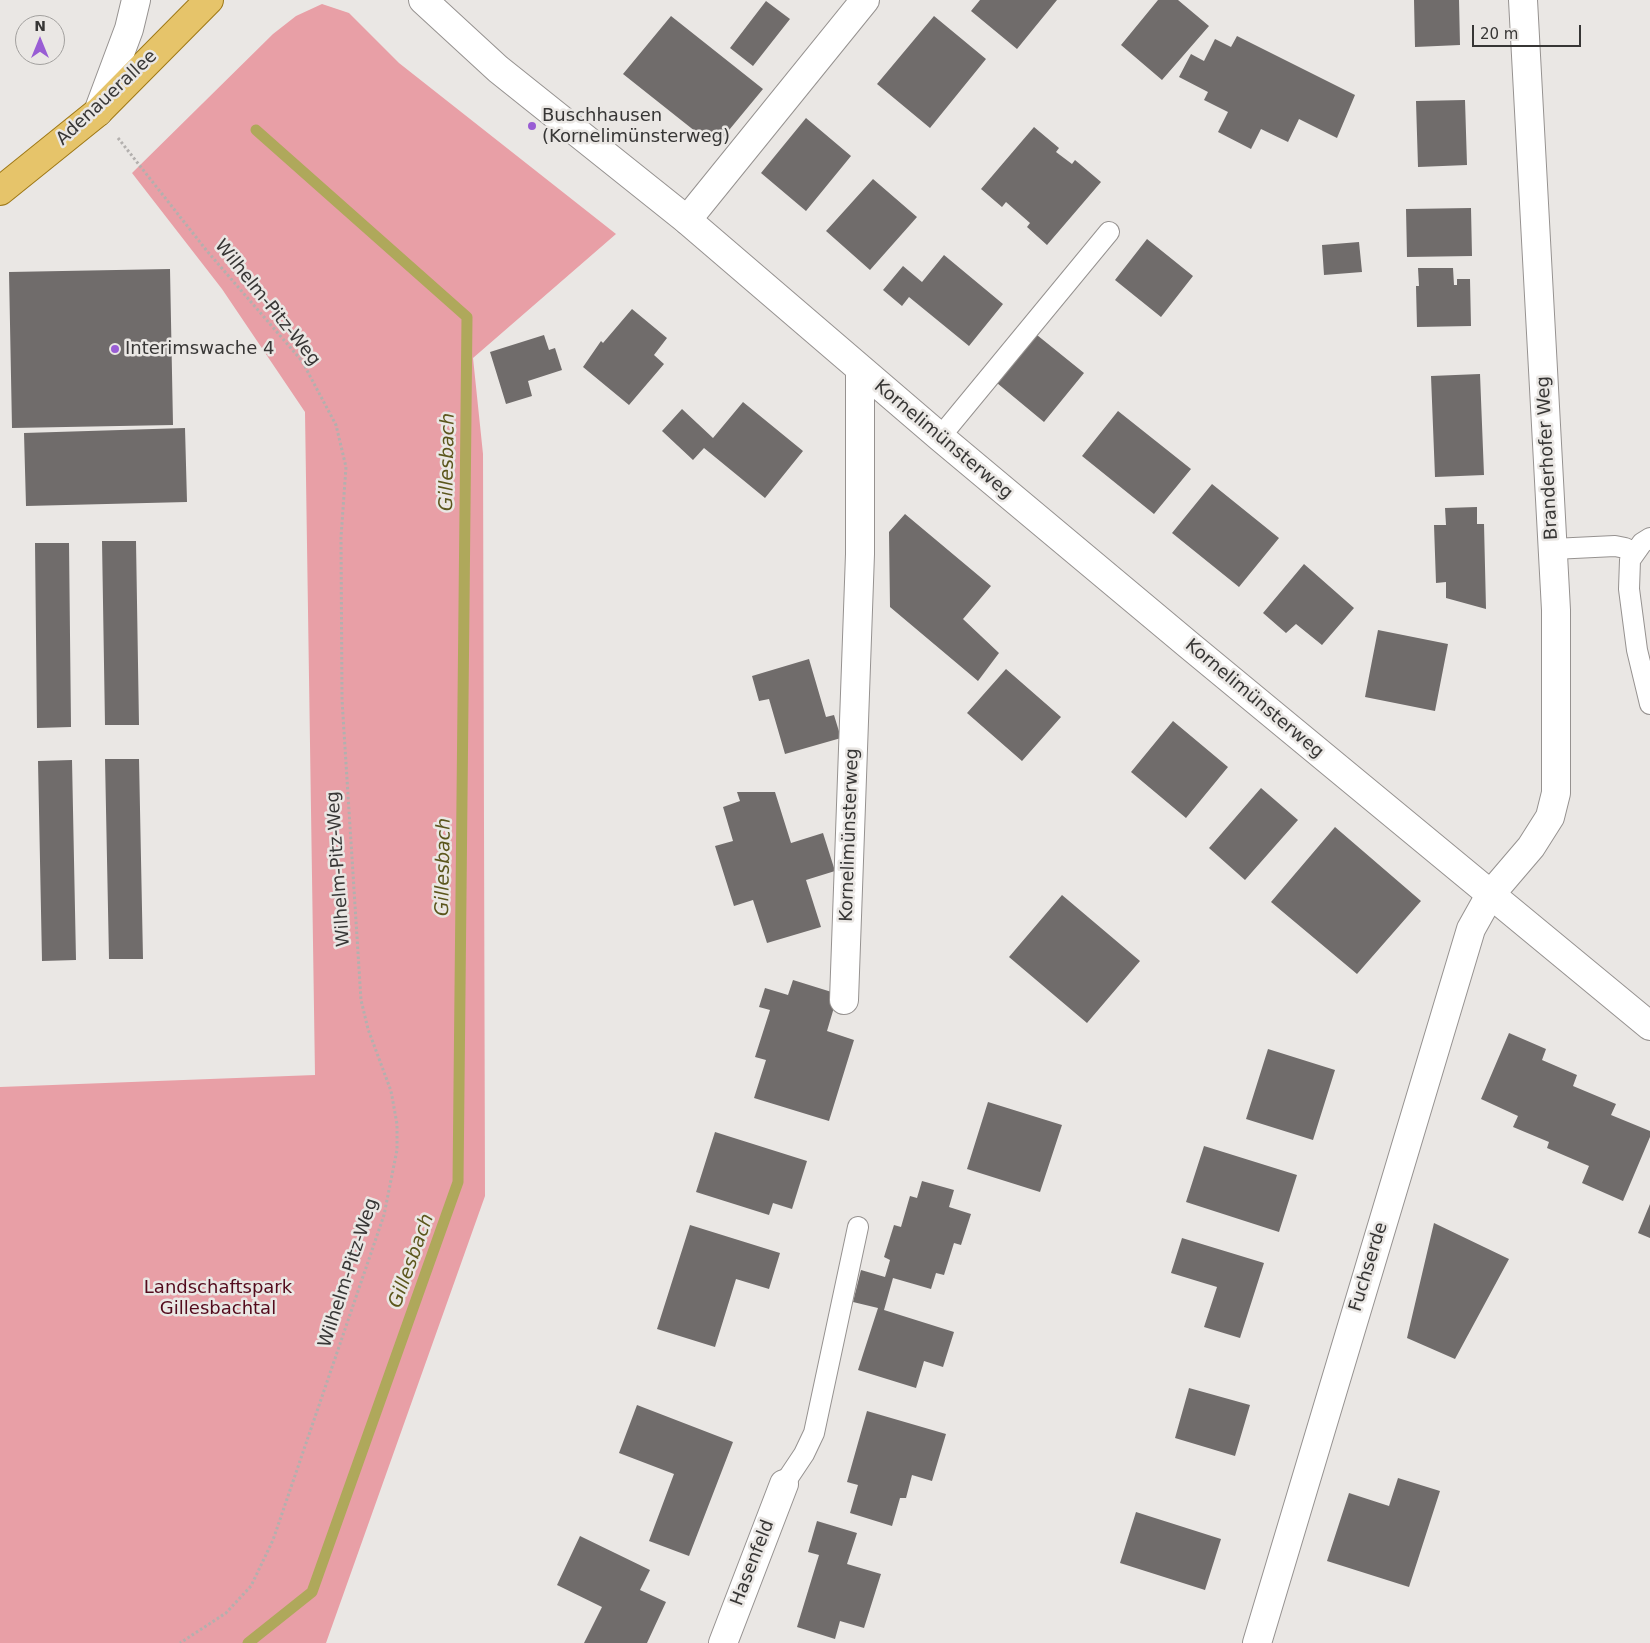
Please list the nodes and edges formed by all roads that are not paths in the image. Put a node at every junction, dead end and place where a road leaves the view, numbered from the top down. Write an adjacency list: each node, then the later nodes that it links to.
1 (136, 0): 6 (street)
2 (209, 0): 6 (main road, Adenauerallee)
3 (424, 0): 8 (street, Kornelimünsterweg)
4 (865, 0): 8 (street)
5 (1523, 0): 13 (street, Branderhofer Weg)
6 (98, 112): 7 (main road, Adenauerallee)
7 (0, 191)
8 (687, 220): 10 (street, Kornelimünsterweg)
9 (1109, 232): 11 (lane)
10 (860, 370): 11 (street, Kornelimünsterweg); 17 (street, Kornelimünsterweg)
11 (940, 437): 16 (street, Kornelimünsterweg)
12 (1650, 538): 14 (lane)
13 (1552, 549): 14 (lane); 16 (street, Branderhofer Weg)
14 (1635, 553): 15 (lane)
15 (1650, 704)
16 (1490, 894): 18 (street, Kornelimünsterweg); 22 (street, Fuchserde)
17 (844, 1000)
18 (1650, 1026)
19 (858, 1227): 20 (lane)
20 (784, 1484): 21 (street, Hasenfeld)
21 (723, 1643)
22 (1257, 1643)

